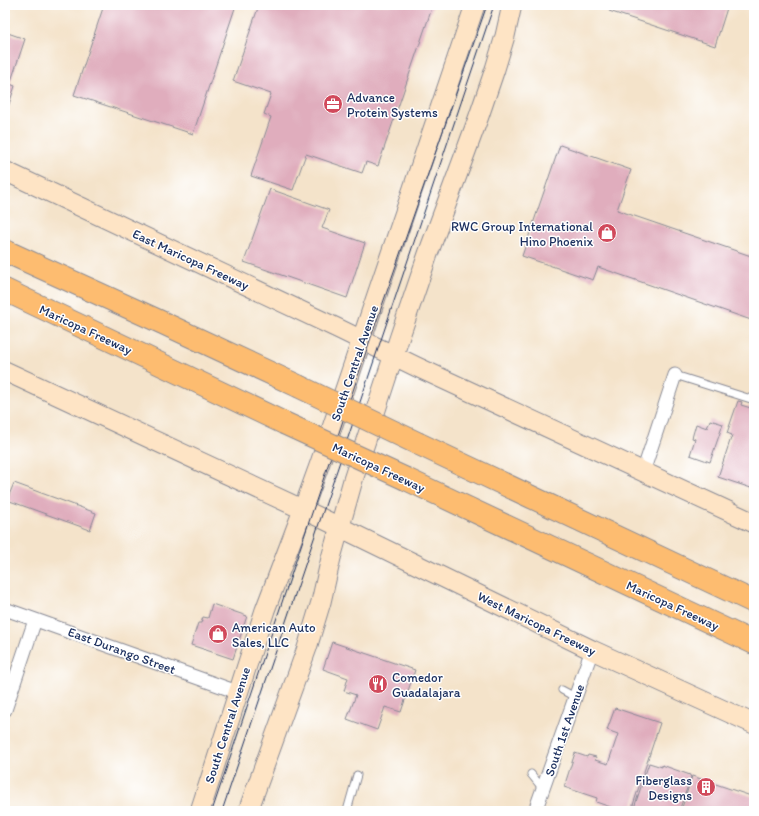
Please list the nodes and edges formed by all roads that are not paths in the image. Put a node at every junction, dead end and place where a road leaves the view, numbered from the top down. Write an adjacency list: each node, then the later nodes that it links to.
1 (475, 5): 6 (main road, South Central Avenue)
2 (512, 5): 7 (main road)
3 (5, 172): 6 (main road, East Maricopa Freeway)
4 (5, 251): 15 (highway, bridge)
5 (5, 290): 18 (highway, Maricopa Freeway, bridge)
6 (369, 343): 7 (main road); 12 (main road, South Central Avenue)
7 (394, 356): 11 (main road); 14 (main road)
8 (5, 371): 12 (main road)
9 (675, 375): 10 (lane); 11 (street)
10 (754, 400)
11 (643, 472): 13 (main road)
12 (303, 510): 14 (main road, West Maricopa Freeway); 21 (main road, South Central Avenue)
13 (754, 523)
14 (340, 527): 19 (main road, West Maricopa Freeway); 29 (main road)
15 (754, 602)
16 (5, 610): 17 (street, East Durango Street)
17 (35, 620): 21 (street, East Durango Street); 23 (street)
18 (754, 643)
19 (592, 650): 22 (street, South 1st Avenue); 24 (main road, West Maricopa Freeway)
20 (562, 690): 22 (lane)
21 (238, 691): 28 (main road, South Central Avenue)
22 (575, 698): 27 (street, South 1st Avenue)
23 (5, 710)
24 (754, 724)
25 (530, 774): 27 (lane)
26 (357, 775): 30 (lane)
27 (543, 789): 31 (street, South 1st Avenue)
28 (200, 811)
29 (248, 811)
30 (347, 811)
31 (535, 811)

